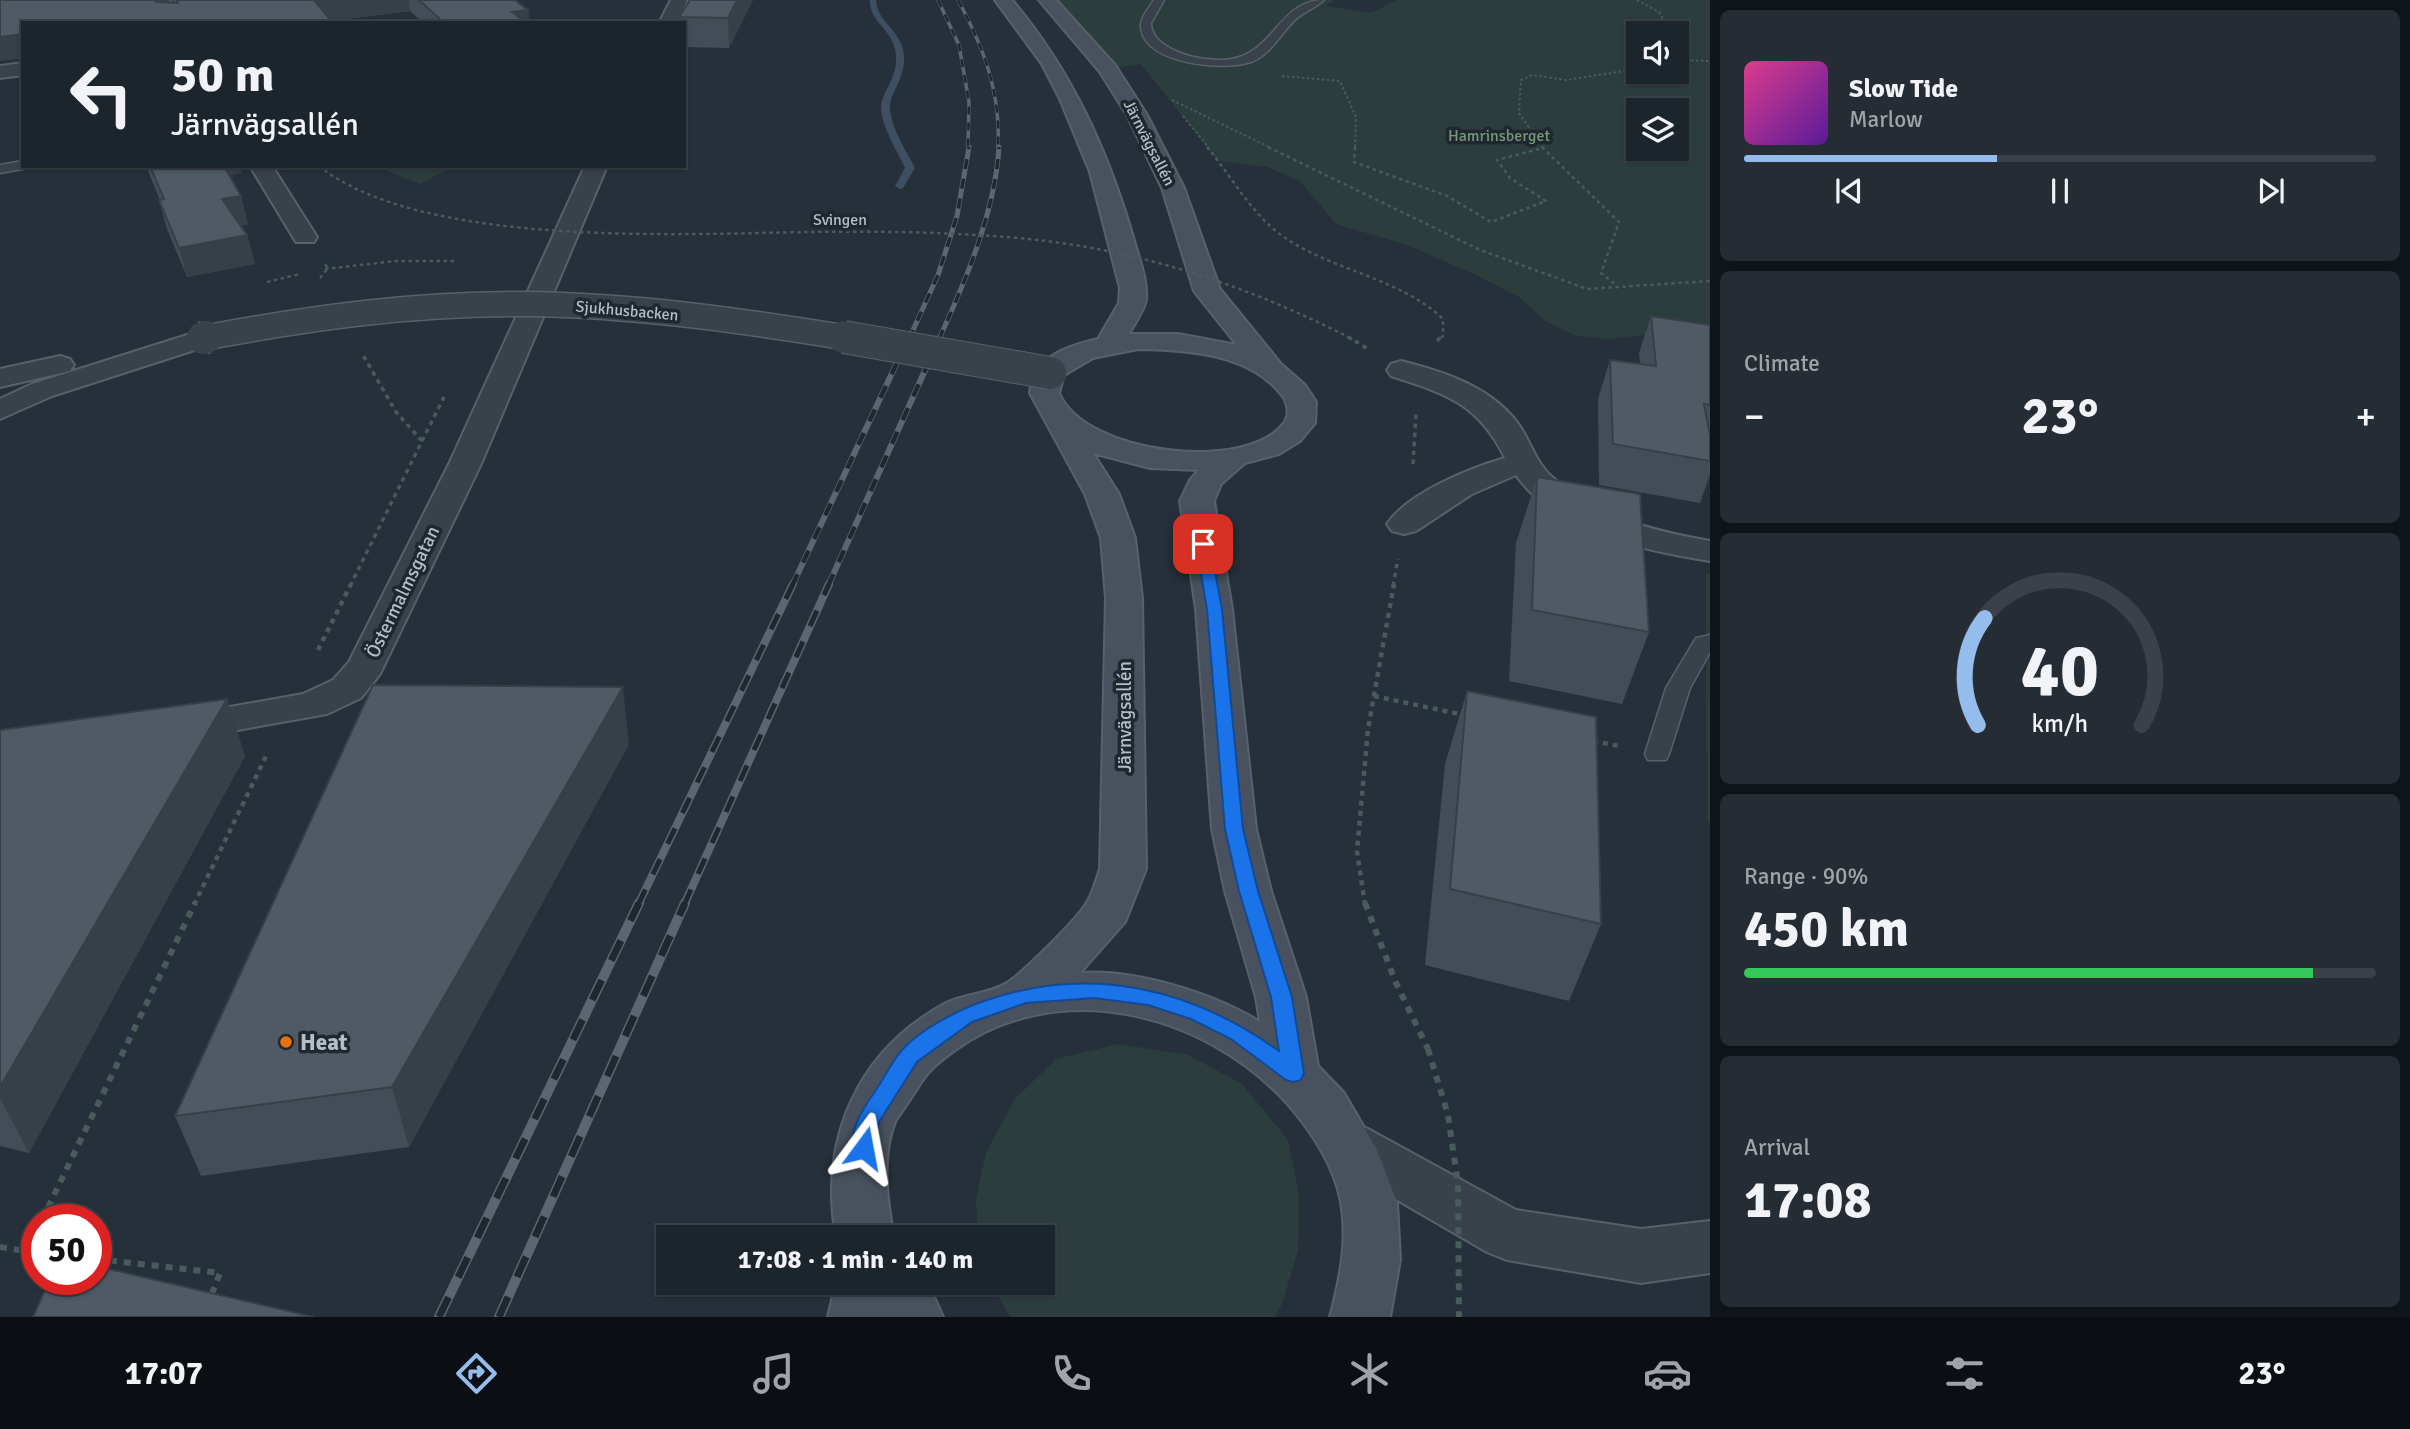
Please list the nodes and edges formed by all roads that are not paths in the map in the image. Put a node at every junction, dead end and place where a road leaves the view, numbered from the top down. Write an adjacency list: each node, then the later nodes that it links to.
1 (160, 0): 7 (street)
2 (679, 0): 8 (street)
3 (1003, 0): 17 (main road)
4 (1159, 0): 5 (lane)
5 (1319, 0)
6 (1058, 6): 18 (main road, Järnvägsallén)
7 (172, 21)
8 (669, 21)
9 (21, 69): 10 (street)
10 (0, 72)
11 (21, 165): 14 (lane)
12 (262, 168): 15 (street)
13 (595, 168): 29 (street, Östermalmsgatan)
14 (0, 169)
15 (305, 237)
16 (203, 338): 20 (street, Sjukhusbacken, bridge); 21 (street, Sjukhusbacken); 22 (street, Sjukhusbacken)
17 (1109, 345): 18 (main road); 20 (main road)
18 (1271, 369): 24 (main road)
19 (1401, 370): 25 (street)
20 (1050, 373): 23 (main road, Järnvägsallén)
21 (0, 378)
22 (10, 406)
23 (1057, 418): 24 (main road); 31 (main road, Järnvägsallén)
24 (1233, 457): 32 (main road)
25 (1522, 463): 26 (street); 27 (street)
26 (1405, 524)
27 (1710, 551)
28 (1710, 642): 30 (lane)
29 (150, 732)
30 (1657, 754)
31 (1026, 995): 32 (main road); 34 (main road)
32 (1293, 1073): 33 (main road)
33 (1349, 1145): 35 (street); 40 (main road)
34 (862, 1225)
35 (1710, 1247)
36 (863, 1295): 38 (main road)
37 (896, 1295): 39 (main road)
38 (858, 1317)
39 (913, 1317)
40 (1360, 1317)

